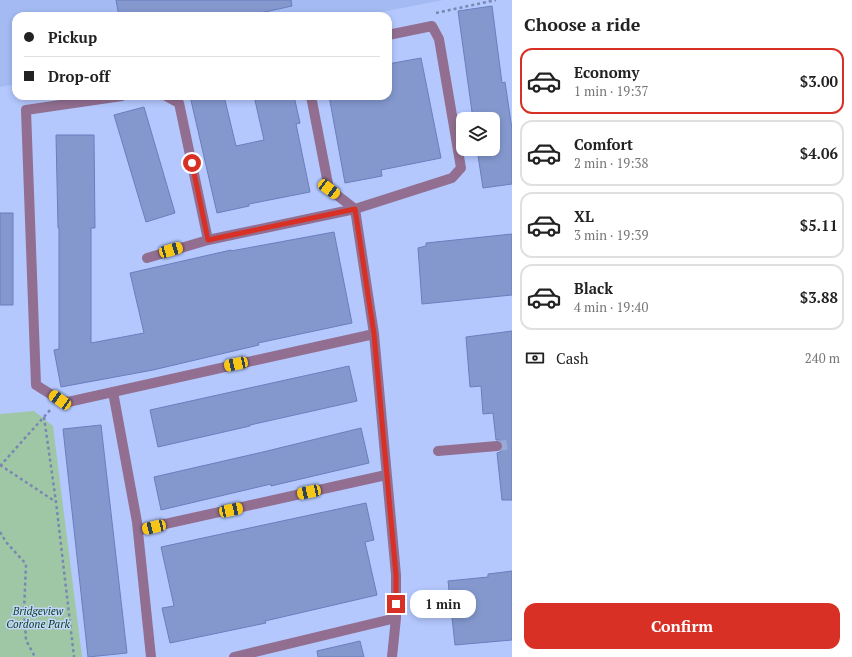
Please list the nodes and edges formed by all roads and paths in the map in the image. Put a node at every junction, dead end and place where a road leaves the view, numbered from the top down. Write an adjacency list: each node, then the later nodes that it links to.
1 (496, 0): 2 (path)
2 (432, 26): 3 (lane); 7 (lane)
3 (392, 34)
4 (95, 100): 12 (lane)
5 (173, 100): 8 (lane)
6 (312, 100): 7 (lane)
7 (355, 209): 8 (lane); 10 (lane)
8 (208, 240): 9 (lane)
9 (146, 258)
10 (374, 334): 11 (lane); 17 (lane)
11 (113, 392): 12 (lane); 19 (lane)
12 (60, 400): 13 (path)
13 (44, 417): 16 (path); 18 (path)
14 (496, 446): 15 (lane)
15 (438, 451)
16 (0, 466): 18 (path)
17 (386, 475): 19 (lane); 21 (lane)
18 (56, 502): 23 (path)
19 (138, 530): 24 (lane)
20 (0, 532): 22 (path)
21 (396, 618): 25 (lane); 26 (lane)
22 (35, 657)
23 (74, 657)
24 (151, 657)
25 (234, 657)
26 (392, 657)

